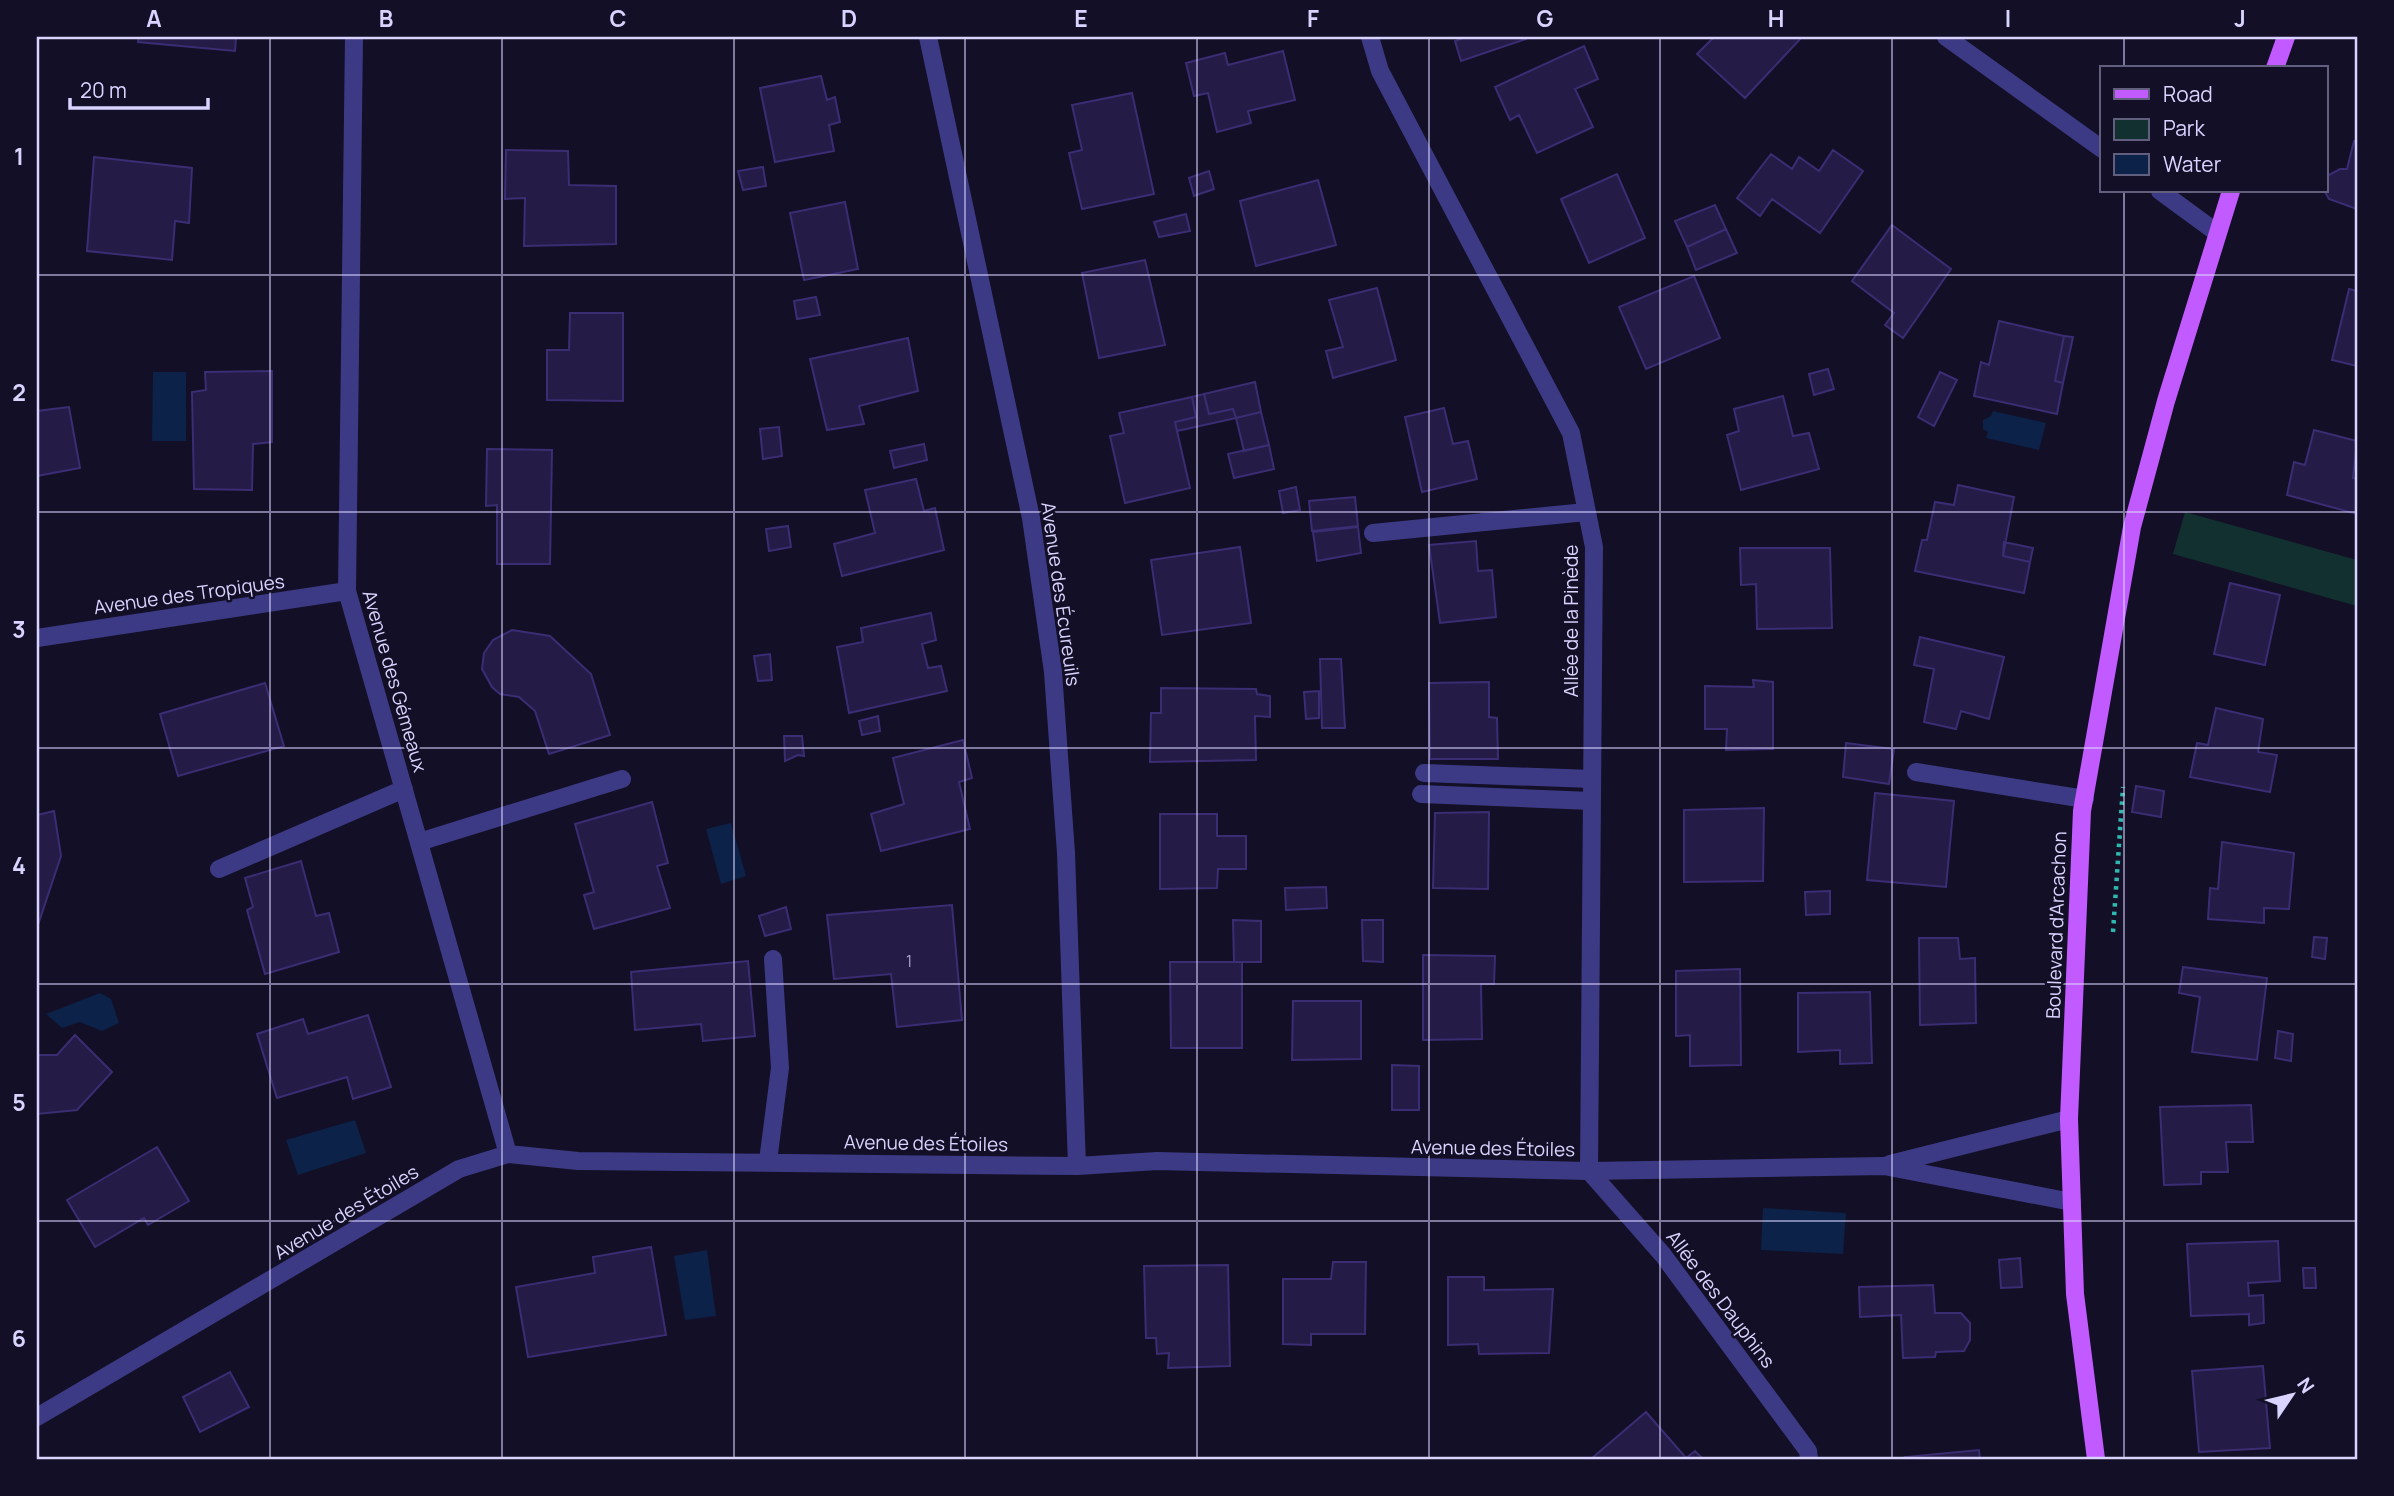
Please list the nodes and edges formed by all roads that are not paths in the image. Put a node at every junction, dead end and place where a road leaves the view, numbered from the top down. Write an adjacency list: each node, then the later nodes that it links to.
1 (354, 37): 13 (street, Avenue des Gémeaux)
2 (928, 37): 29 (street, Avenue des Écureuils)
3 (1370, 37): 11 (street, Allée de la Pinède)
4 (1946, 37): 7 (street)
5 (2286, 37): 6 (main road)
6 (2276, 66)
7 (2100, 148)
8 (2161, 192): 10 (street)
9 (2231, 192): 10 (main road, Boulevard d'Arcachon)
10 (2216, 232): 21 (main road, Boulevard d'Arcachon)
11 (1586, 512): 12 (street); 18 (street, Allée de la Pinède)
12 (1373, 533)
13 (347, 592): 14 (street, Avenue des Tropiques); 19 (street, Avenue des Gémeaux)
14 (37, 638)
15 (1916, 772): 21 (street)
16 (1424, 773): 18 (street)
17 (622, 779): 23 (street)
18 (1592, 779): 22 (street, Allée de la Pinède)
19 (404, 789): 23 (street, Avenue des Gémeaux); 24 (street)
20 (1421, 794): 22 (street)
21 (2085, 799): 26 (main road, Boulevard d'Arcachon)
22 (1591, 801): 31 (street, Allée de la Pinède)
23 (419, 842): 27 (street, Avenue des Gémeaux)
24 (219, 869)
25 (774, 959): 28 (street)
26 (2069, 1119): 30 (street, Avenue des Étoiles); 32 (main road, Boulevard d'Arcachon)
27 (508, 1154): 28 (street, Avenue des Étoiles); 33 (street, Avenue des Étoiles)
28 (768, 1161): 29 (street, Avenue des Étoiles)
29 (1077, 1166): 31 (street, Avenue des Étoiles)
30 (1884, 1166): 31 (street, Avenue des Étoiles); 32 (street, Avenue des Étoiles)
31 (1589, 1171): 34 (street, Allée des Dauphins)
32 (2072, 1202): 35 (main road, Boulevard d'Arcachon)
33 (37, 1417)
34 (1809, 1459)
35 (2096, 1459)

